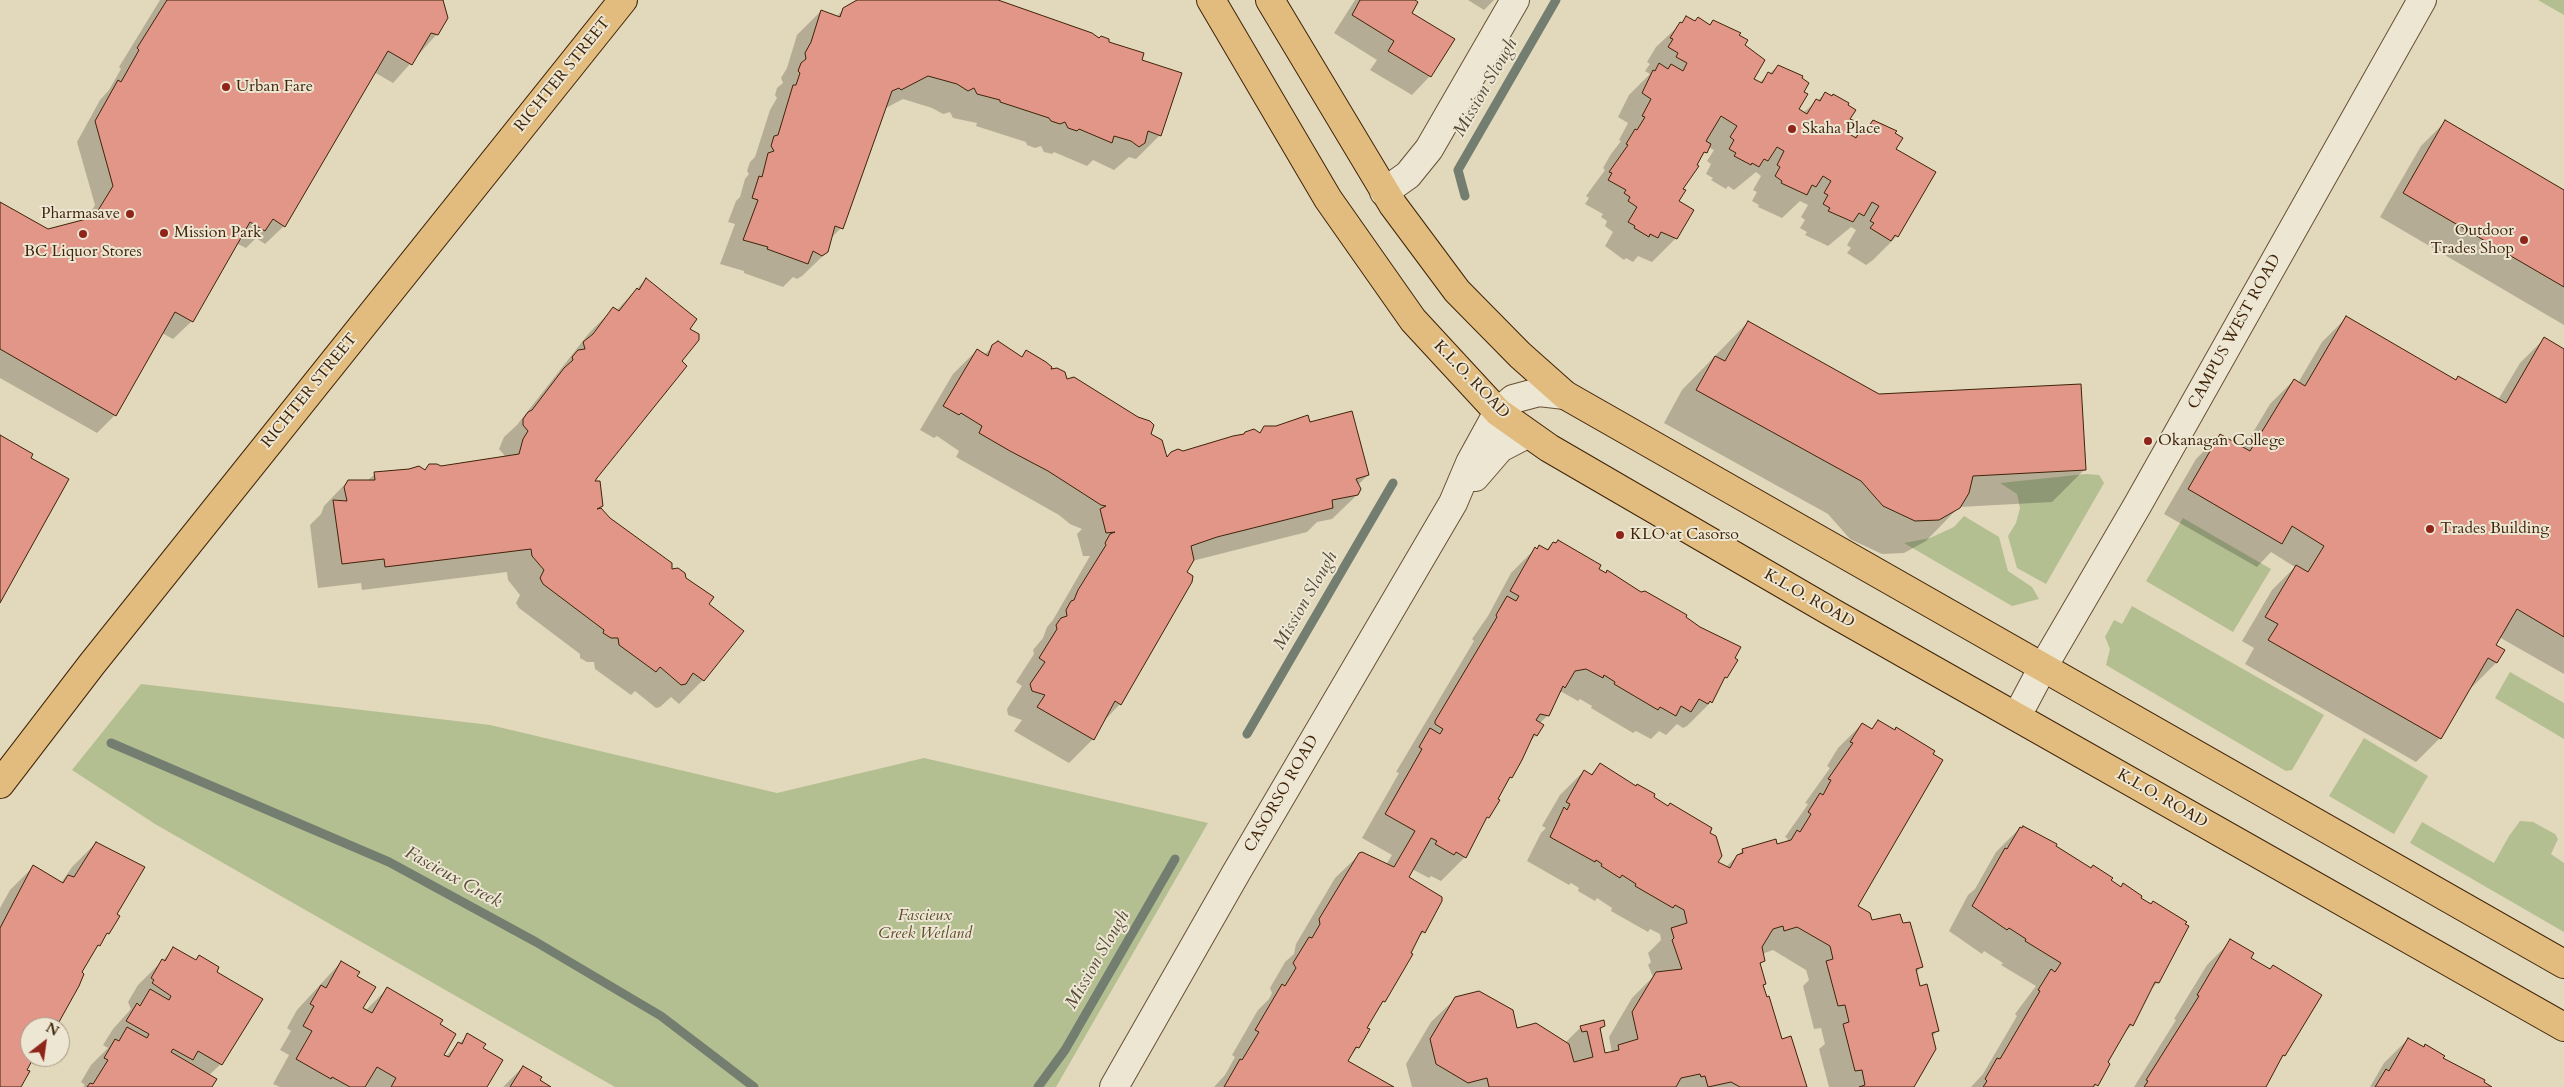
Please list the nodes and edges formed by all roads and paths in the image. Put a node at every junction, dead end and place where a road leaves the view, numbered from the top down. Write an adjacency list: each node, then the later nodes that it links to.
1 (623, 0): 13 (main road, RICHTER STREET)
2 (1210, 0): 8 (main road, K.L.O. ROAD)
3 (1270, 0): 6 (main road)
4 (1515, 0): 6 (street)
5 (2422, 0): 11 (street, CAMPUS WEST ROAD)
6 (1384, 192): 7 (main road)
7 (1565, 395): 8 (street, CASORSO ROAD); 11 (main road)
8 (1498, 412): 9 (main road, K.L.O. ROAD); 10 (street, CASORSO ROAD)
9 (1527, 434): 10 (street, CASORSO ROAD); 12 (main road, K.L.O. ROAD)
10 (1453, 503): 16 (street, CASORSO ROAD)
11 (2043, 667): 12 (street, CAMPUS WEST ROAD); 14 (main road)
12 (2017, 716): 15 (main road, K.L.O. ROAD)
13 (0, 784)
14 (2564, 964)
15 (2564, 1027)
16 (1114, 1087)

